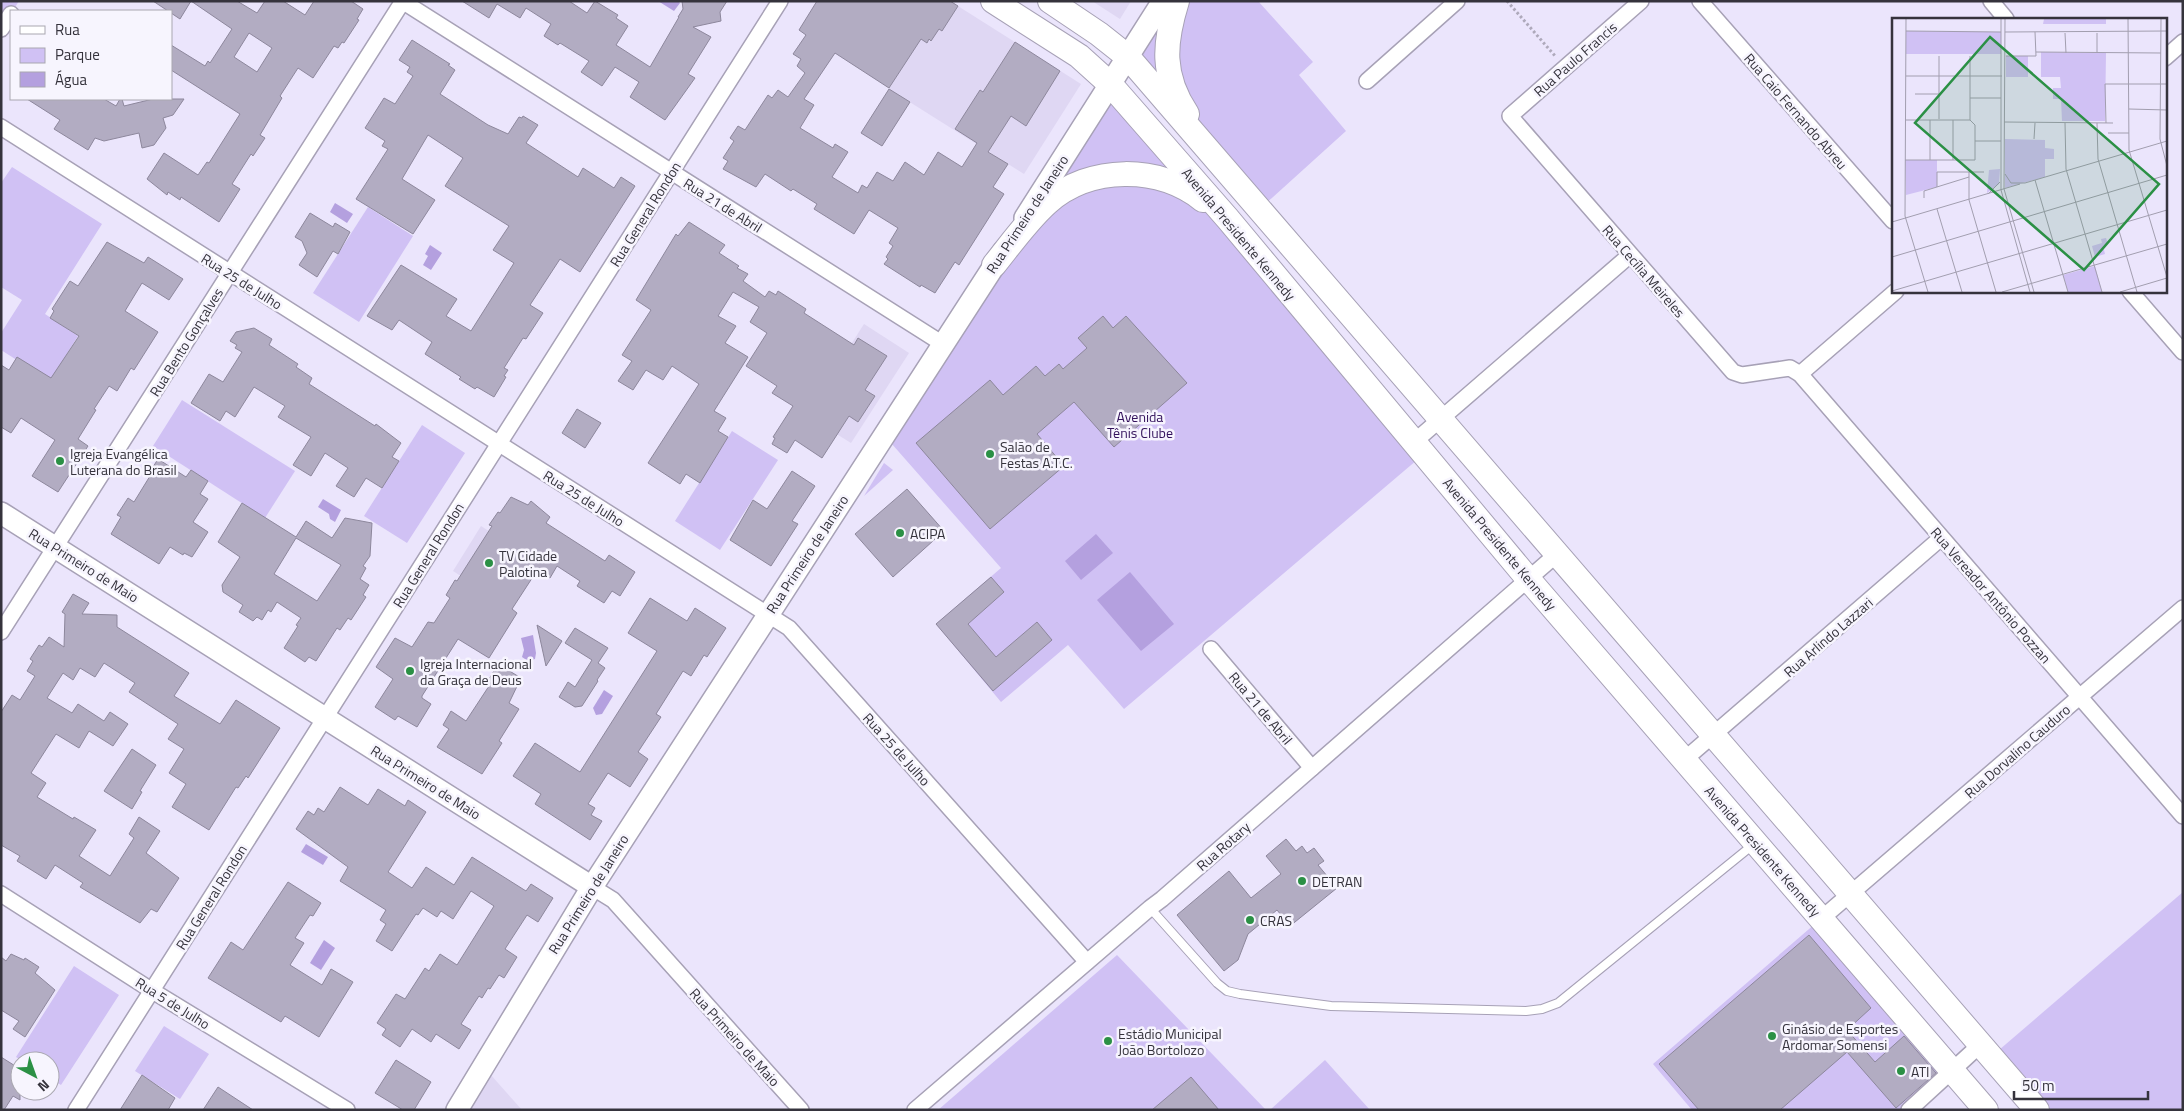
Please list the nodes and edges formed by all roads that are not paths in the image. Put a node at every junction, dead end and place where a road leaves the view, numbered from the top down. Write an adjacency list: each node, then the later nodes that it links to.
1 (402, 1): 21 (street, Rua 21 de Abril); 27 (street, Rua Bento Gonçalves)
2 (780, 1): 21 (street, Rua General Rondon)
3 (993, 1): 18 (main road, Avenida Presidente Kennedy)
4 (1050, 1): 15 (main road)
5 (1163, 1): 15 (street, Rua Primeiro de Janeiro)
6 (1177, 1): 22 (main road)
7 (1457, 1): 17 (street)
8 (1640, 1): 19 (street, Rua Paulo Francis)
9 (1700, 1): 24 (street, Rua Caio Fernando Abreu)
10 (1991, 1): 12 (street)
11 (10, 15): 13 (street)
12 (2005, 18)
13 (1, 29)
14 (2183, 42): 16 (street)
15 (1128, 57): 18 (street, Rua Primeiro de Janeiro); 22 (main road)
16 (2166, 57)
17 (1367, 81)
18 (1110, 84): 23 (main road, Avenida Presidente Kennedy); 26 (street, Rua Primeiro de Janeiro)
19 (1510, 116): 25 (street, Rua Cecília Meireles)
20 (1, 127): 27 (street, Rua 25 de Julho)
21 (671, 172): 30 (street, Rua 21 de Abril); 35 (street, Rua General Rondon)
22 (1237, 185): 33 (main road)
23 (1228, 219): 26 (main road); 34 (main road, Avenida Presidente Kennedy)
24 (1892, 220)
25 (1630, 256): 32 (street, Rua Cecília Meireles); 33 (street)
26 (994, 265): 30 (street, Rua Primeiro de Janeiro)
27 (230, 273): 35 (street, Rua 25 de Julho); 38 (street, Rua Bento Gonçalves)
28 (1895, 292): 32 (street)
29 (2131, 292): 31 (street)
30 (943, 344): 42 (street, Rua Primeiro de Janeiro)
31 (2183, 352)
32 (1800, 374): 37 (street, Rua Vereador Antônio Pozzan)
33 (1441, 420): 34 (street); 39 (main road)
34 (1414, 442): 40 (main road, Avenida Presidente Kennedy)
35 (498, 444): 42 (street, Rua 25 de Julho); 46 (street, Rua General Rondon)
36 (1, 513): 38 (street, Rua Primeiro de Maio)
37 (1942, 538): 45 (street, Rua Vereador Antônio Pozzan); 47 (street, Rua Arlindo Lazzari)
38 (56, 547): 43 (street, Rua Bento Gonçalves); 46 (street, Rua Primeiro de Maio)
39 (1557, 554): 40 (street, Rua Rotary); 47 (main road)
40 (1529, 580): 48 (main road, Avenida Presidente Kennedy); 49 (street, Rua Rotary)
41 (2183, 608): 45 (street, Rua Dorvalino Cauduro)
42 (768, 615): 52 (street, Rua Primeiro de Janeiro); 57 (street, Rua 25 de Julho)
43 (1, 632)
44 (1211, 649): 49 (street, Rua 21 de Abril)
45 (2079, 697): 50 (street, Rua Vereador Antônio Pozzan); 54 (street, Rua Dorvalino Cauduro)
46 (324, 718): 52 (street, Rua Primeiro de Maio); 58 (street, Rua General Rondon)
47 (1714, 736): 48 (street, Rua Arlindo Lazzari); 54 (main road)
48 (1684, 760): 51 (main road, Avenida Presidente Kennedy)
49 (1312, 768): 55 (street, Rua Rotary)
50 (2183, 816)
51 (1756, 843): 55 (lane); 56 (main road, Avenida Presidente Kennedy)
52 (592, 888): 63 (street, Rua Primeiro de Janeiro); 64 (street, Rua Primeiro de Maio)
53 (1, 894): 58 (street, Rua 5 de Julho)
54 (1850, 894): 56 (street, Rua Dorvalino Cauduro); 59 (main road)
55 (1150, 908): 57 (street, Rua Rotary)
56 (1821, 919): 60 (main road, Avenida Presidente Kennedy)
57 (1086, 962): 65 (street, Rua Rotary)
58 (151, 990): 61 (street, Rua General Rondon); 62 (street, Rua 5 de Julho)
59 (1981, 1044): 60 (street); 68 (main road)
60 (1953, 1071): 66 (street); 67 (main road, Avenida Presidente Kennedy)
61 (76, 1110)
62 (347, 1110)
63 (457, 1110)
64 (801, 1110)
65 (915, 1110)
66 (1908, 1110)
67 (1986, 1110)
68 (2038, 1110)

